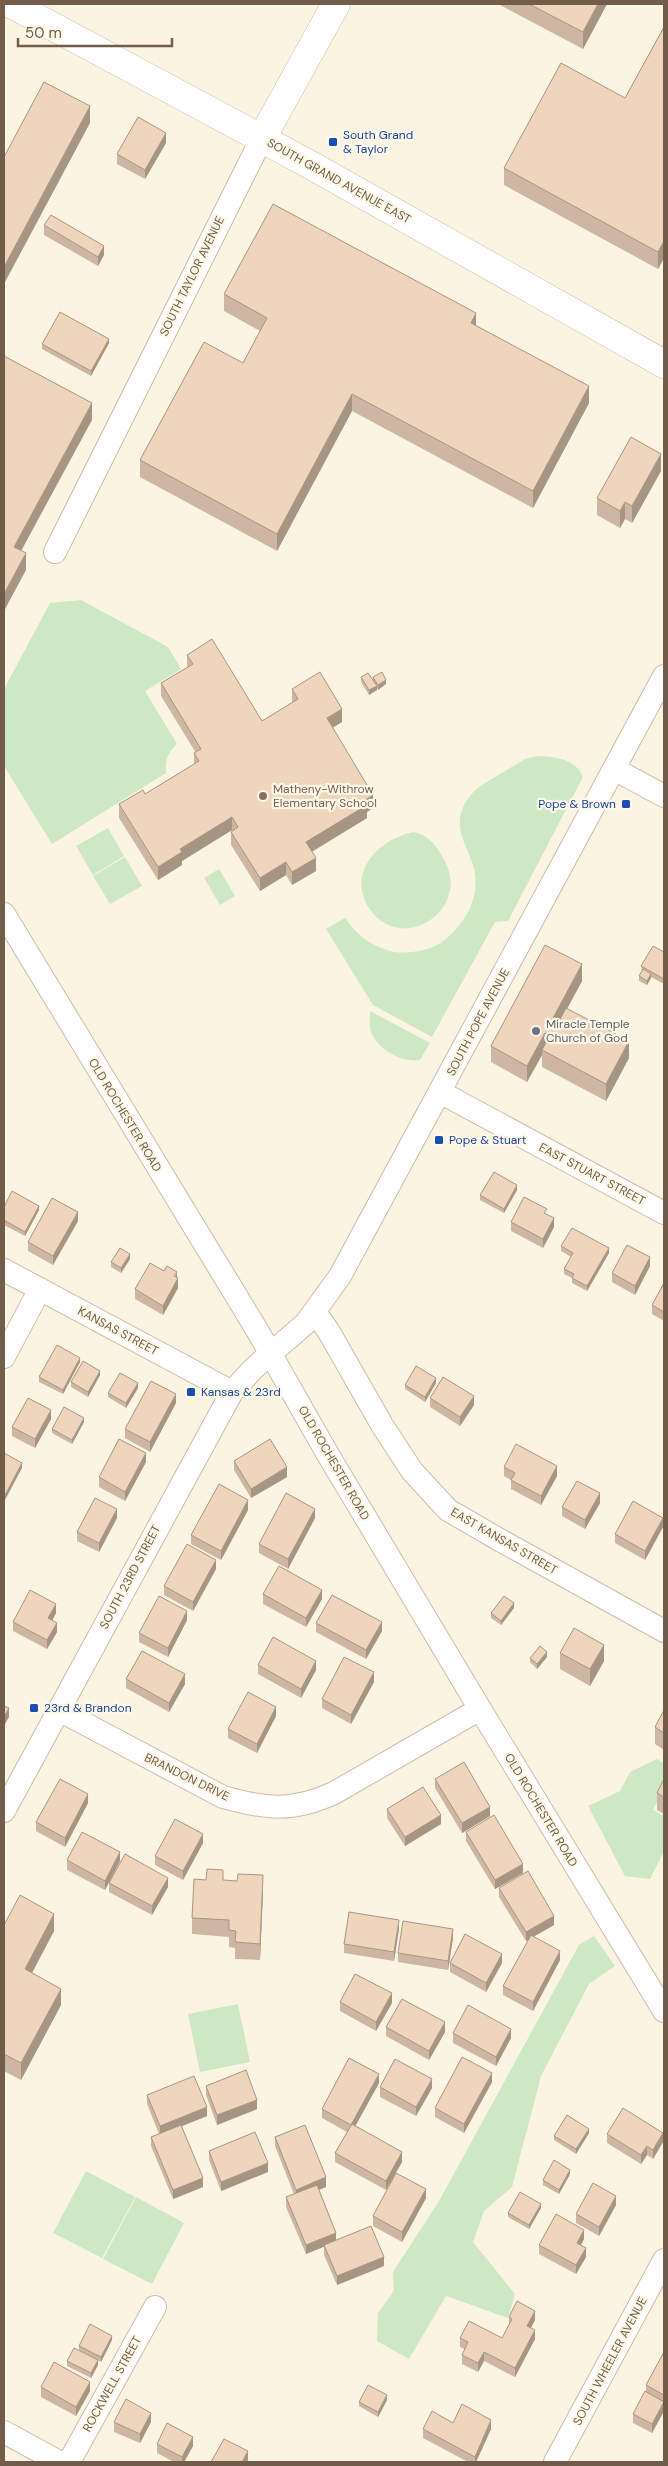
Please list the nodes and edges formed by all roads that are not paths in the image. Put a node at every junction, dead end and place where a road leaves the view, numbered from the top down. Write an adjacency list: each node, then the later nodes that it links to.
1 (11, 4): 3 (main road, SOUTH GRAND AVENUE EAST)
2 (336, 4): 3 (main road, SOUTH TAYLOR AVENUE)
3 (262, 138): 4 (main road, SOUTH GRAND AVENUE EAST); 5 (street, SOUTH TAYLOR AVENUE)
4 (664, 364)
5 (55, 552)
6 (664, 676): 7 (street, SOUTH POPE AVENUE)
7 (614, 768): 8 (street); 10 (street, SOUTH POPE AVENUE)
8 (664, 796)
9 (4, 914): 15 (street, OLD ROCHESTER ROAD)
10 (440, 1092): 11 (street, EAST STUART STREET); 14 (street, SOUTH POPE AVENUE)
11 (664, 1213)
12 (4, 1270): 13 (street, KANSAS STREET)
13 (40, 1289): 16 (street); 17 (street, KANSAS STREET)
14 (315, 1312): 15 (street, SOUTH POPE AVENUE); 18 (street, EAST KANSAS STREET)
15 (271, 1355): 17 (street, SOUTH 23RD STREET); 19 (street, OLD ROCHESTER ROAD)
16 (4, 1356)
17 (232, 1392): 20 (street, SOUTH 23RD STREET)
18 (664, 1631)
19 (480, 1709): 20 (street, BRANDON DRIVE); 22 (street, OLD ROCHESTER ROAD)
20 (59, 1710): 21 (street, SOUTH 23RD STREET)
21 (4, 1811)
22 (664, 2011)
23 (664, 2260): 28 (street, SOUTH WHEELER AVENUE)
24 (155, 2307): 27 (street, ROCKWELL STREET)
25 (4, 2432): 26 (street)
26 (58, 2462)
27 (69, 2462)
28 (554, 2462)

